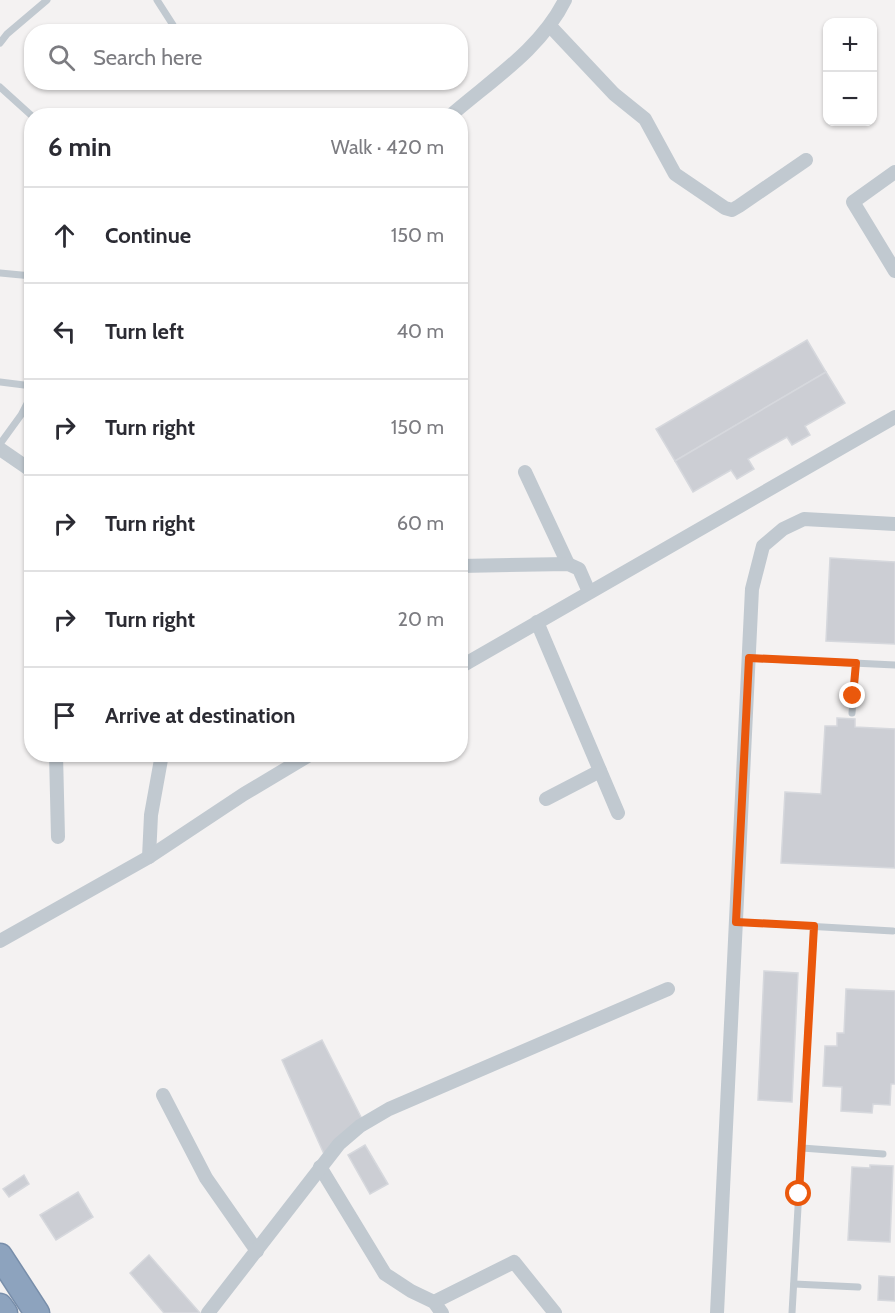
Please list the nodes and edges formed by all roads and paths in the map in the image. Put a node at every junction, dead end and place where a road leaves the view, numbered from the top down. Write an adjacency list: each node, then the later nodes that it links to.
1 (47, 0): 6 (lane)
2 (157, 0): 4 (lane)
3 (564, 0): 5 (street)
4 (172, 24)
5 (549, 26): 8 (street); 10 (street)
6 (0, 43)
7 (0, 87): 9 (lane)
8 (459, 108)
9 (24, 109)
10 (806, 160)
11 (895, 172): 12 (street)
12 (895, 271)
13 (0, 273): 14 (lane)
14 (24, 275)
15 (0, 382): 16 (lane)
16 (24, 385)
17 (24, 409): 19 (lane)
18 (895, 417): 26 (street)
19 (0, 444)
20 (0, 449): 21 (street)
21 (24, 466)
22 (525, 472): 24 (street)
23 (895, 524): 28 (street)
24 (568, 564): 25 (street); 26 (street)
25 (468, 566)
26 (589, 592): 27 (street)
27 (537, 622): 29 (street); 36 (street)
28 (749, 658): 30 (lane); 41 (street)
29 (468, 662)
30 (856, 663): 31 (lane); 32 (lane)
31 (895, 665)
32 (852, 712)
33 (57, 762): 39 (street)
34 (161, 762): 40 (street)
35 (298, 762): 40 (street)
36 (600, 771): 37 (street); 38 (street)
37 (546, 799)
38 (618, 813)
39 (58, 837)
40 (148, 858): 44 (street)
41 (736, 922): 42 (lane); 60 (street)
42 (814, 926): 43 (lane); 47 (lane)
43 (893, 931)
44 (0, 941)
45 (668, 989): 49 (street)
46 (163, 1095): 50 (street)
47 (802, 1148): 48 (lane); 52 (lane)
48 (883, 1154)
49 (320, 1167): 50 (street); 55 (street)
50 (257, 1251): 58 (street)
51 (0, 1256): 57 (highway)
52 (794, 1284): 53 (lane); 61 (lane)
53 (858, 1287)
54 (0, 1306): 56 (highway)
55 (438, 1308): 59 (street)
56 (5, 1313)
57 (38, 1313)
58 (208, 1313)
59 (555, 1313)
60 (717, 1313)
61 (792, 1313)

